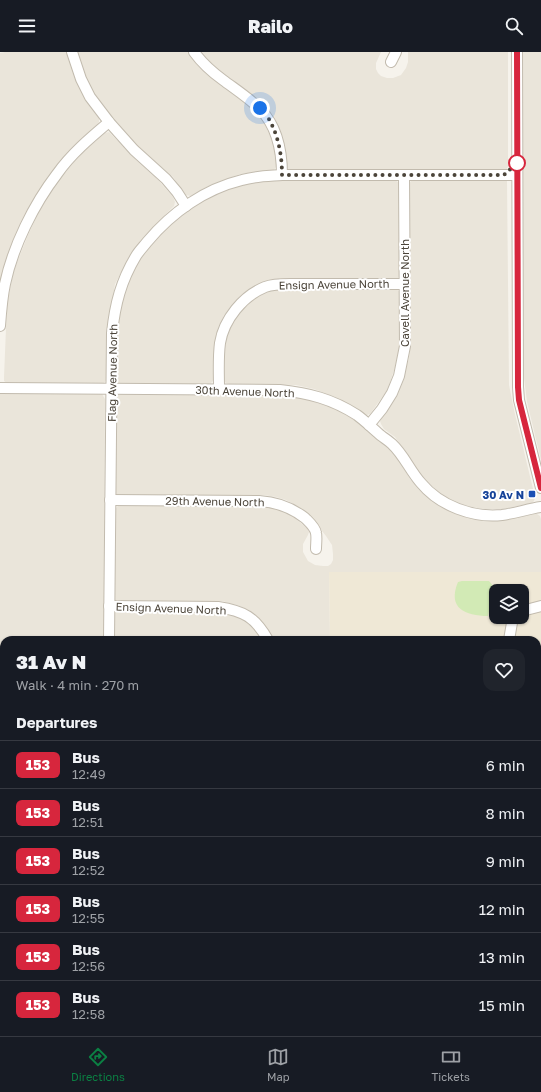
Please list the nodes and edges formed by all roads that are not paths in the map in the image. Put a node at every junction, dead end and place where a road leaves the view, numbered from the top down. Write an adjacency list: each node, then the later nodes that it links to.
1 (72, 52): 6 (street)
2 (194, 52): 7 (street)
3 (396, 52): 5 (street)
4 (517, 52): 9 (street)
5 (391, 62)
6 (109, 122): 10 (street); 12 (street)
7 (282, 175): 8 (street, Flag Avenue North); 10 (street, Flag Avenue North)
8 (404, 175): 9 (street, Flag Avenue North); 11 (street, Cavell Avenue North)
9 (517, 175): 17 (street)
10 (186, 206): 14 (street, Flag Avenue North)
11 (405, 284): 15 (street, Ensign Avenue North); 16 (street, Cavell Avenue North)
12 (0, 326)
13 (0, 388): 14 (street, 30th Avenue North)
14 (111, 389): 15 (street, 30th Avenue North); 18 (street, Flag Avenue North)
15 (219, 389): 16 (street, 30th Avenue North)
16 (369, 425): 19 (street, 30th Avenue North)
17 (541, 488)
18 (110, 500): 20 (street, 29th Avenue North); 21 (street, Flag Avenue North)
19 (541, 507)
20 (316, 549)
21 (109, 606): 25 (street, Flag Avenue North); 26 (street, Ensign Avenue North)
22 (541, 606): 23 (street)
23 (529, 609)
24 (511, 624): 27 (street)
25 (109, 636)
26 (265, 636)
27 (509, 636)

